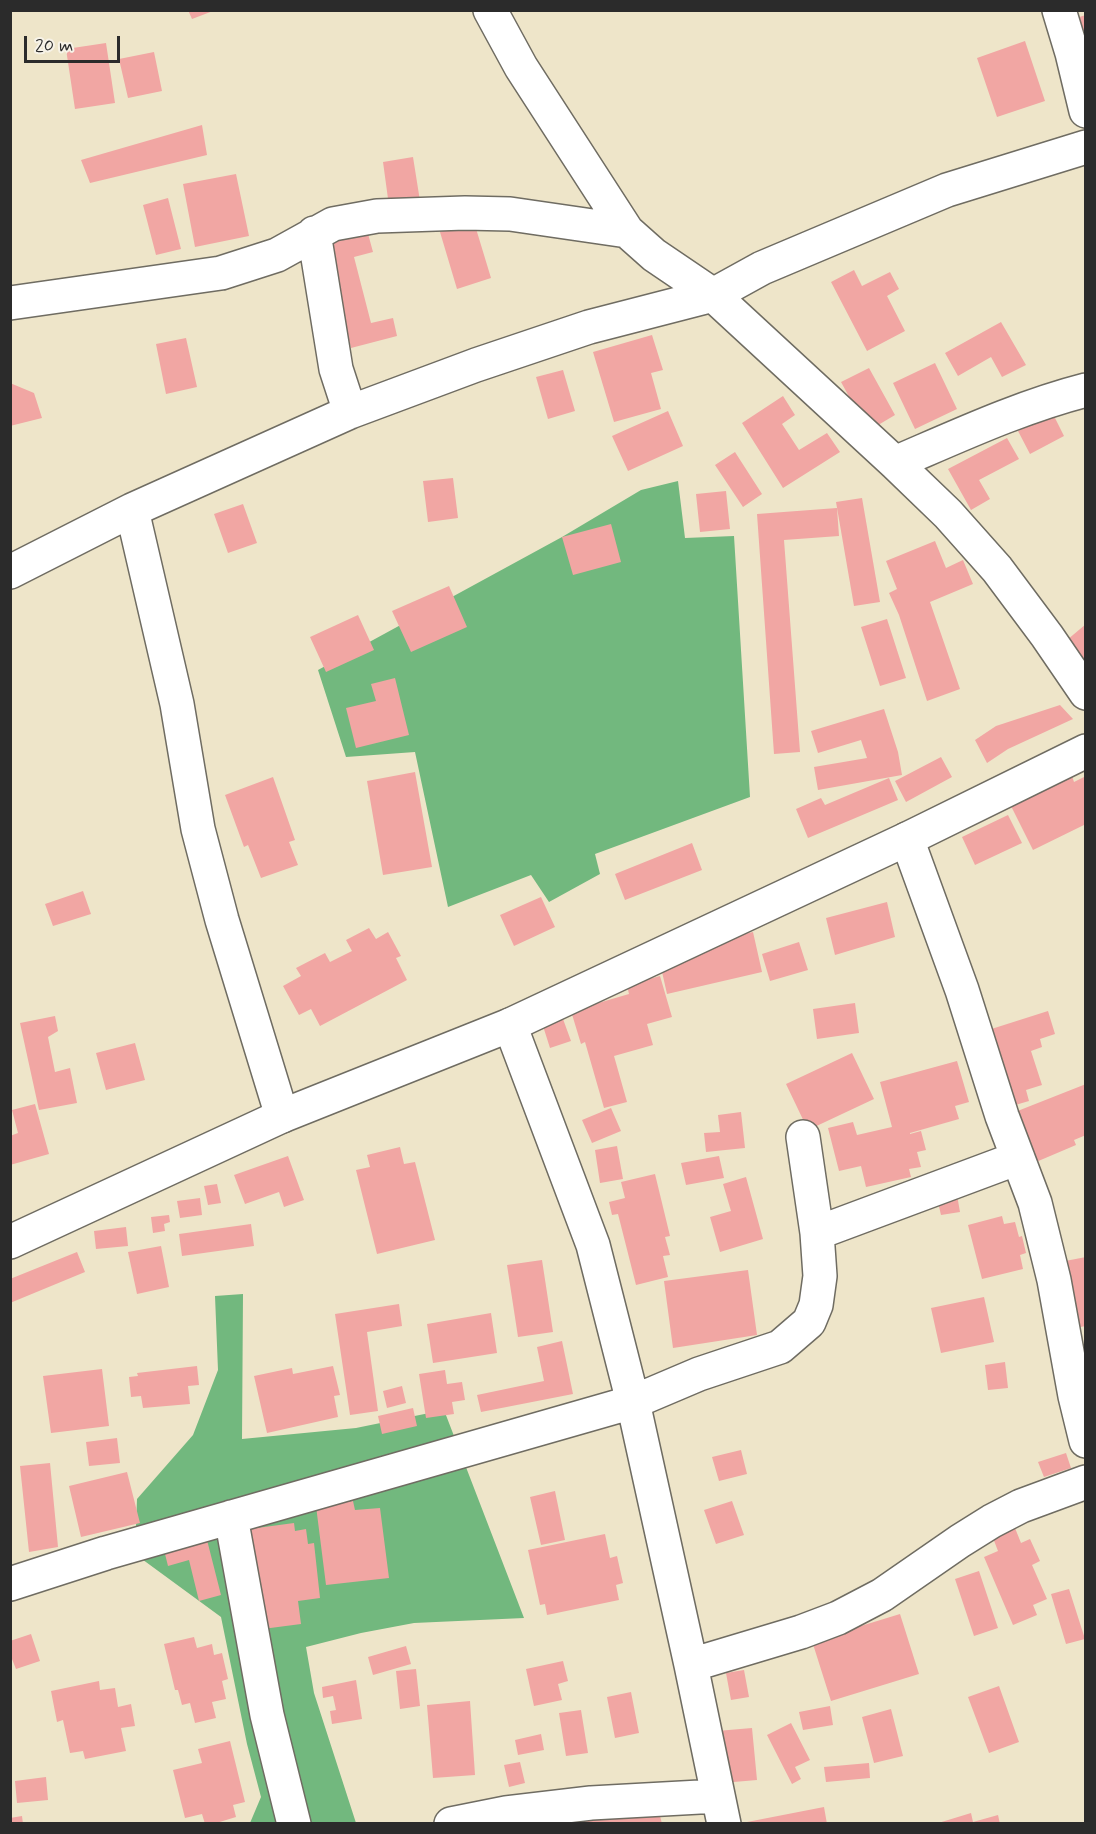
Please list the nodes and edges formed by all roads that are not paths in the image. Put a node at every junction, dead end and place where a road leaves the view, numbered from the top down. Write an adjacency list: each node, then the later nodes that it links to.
1 (490, 10): 5 (street)
2 (1059, 10): 3 (street)
3 (1086, 111)
4 (1086, 147): 7 (street)
5 (627, 231): 6 (street); 7 (street)
6 (314, 233): 8 (street); 10 (street)
7 (712, 295): 10 (street); 11 (street)
8 (10, 303)
9 (1086, 390): 11 (street)
10 (350, 412): 12 (street)
11 (896, 463): 14 (street)
12 (132, 510): 13 (street); 18 (street)
13 (10, 572)
14 (1086, 693)
15 (1086, 751): 16 (street)
16 (907, 839): 17 (street); 20 (street)
17 (510, 1025): 18 (street); 23 (street)
18 (282, 1116): 22 (street)
19 (803, 1137): 21 (street)
20 (1018, 1158): 21 (street); 24 (street)
21 (817, 1233): 23 (street)
22 (10, 1242)
23 (633, 1402): 26 (street); 28 (street)
24 (1086, 1441)
25 (1086, 1482): 28 (street)
26 (231, 1517): 27 (street); 30 (street)
27 (10, 1584)
28 (691, 1665): 29 (street)
29 (721, 1810): 31 (street)
30 (294, 1824)
31 (451, 1824)

